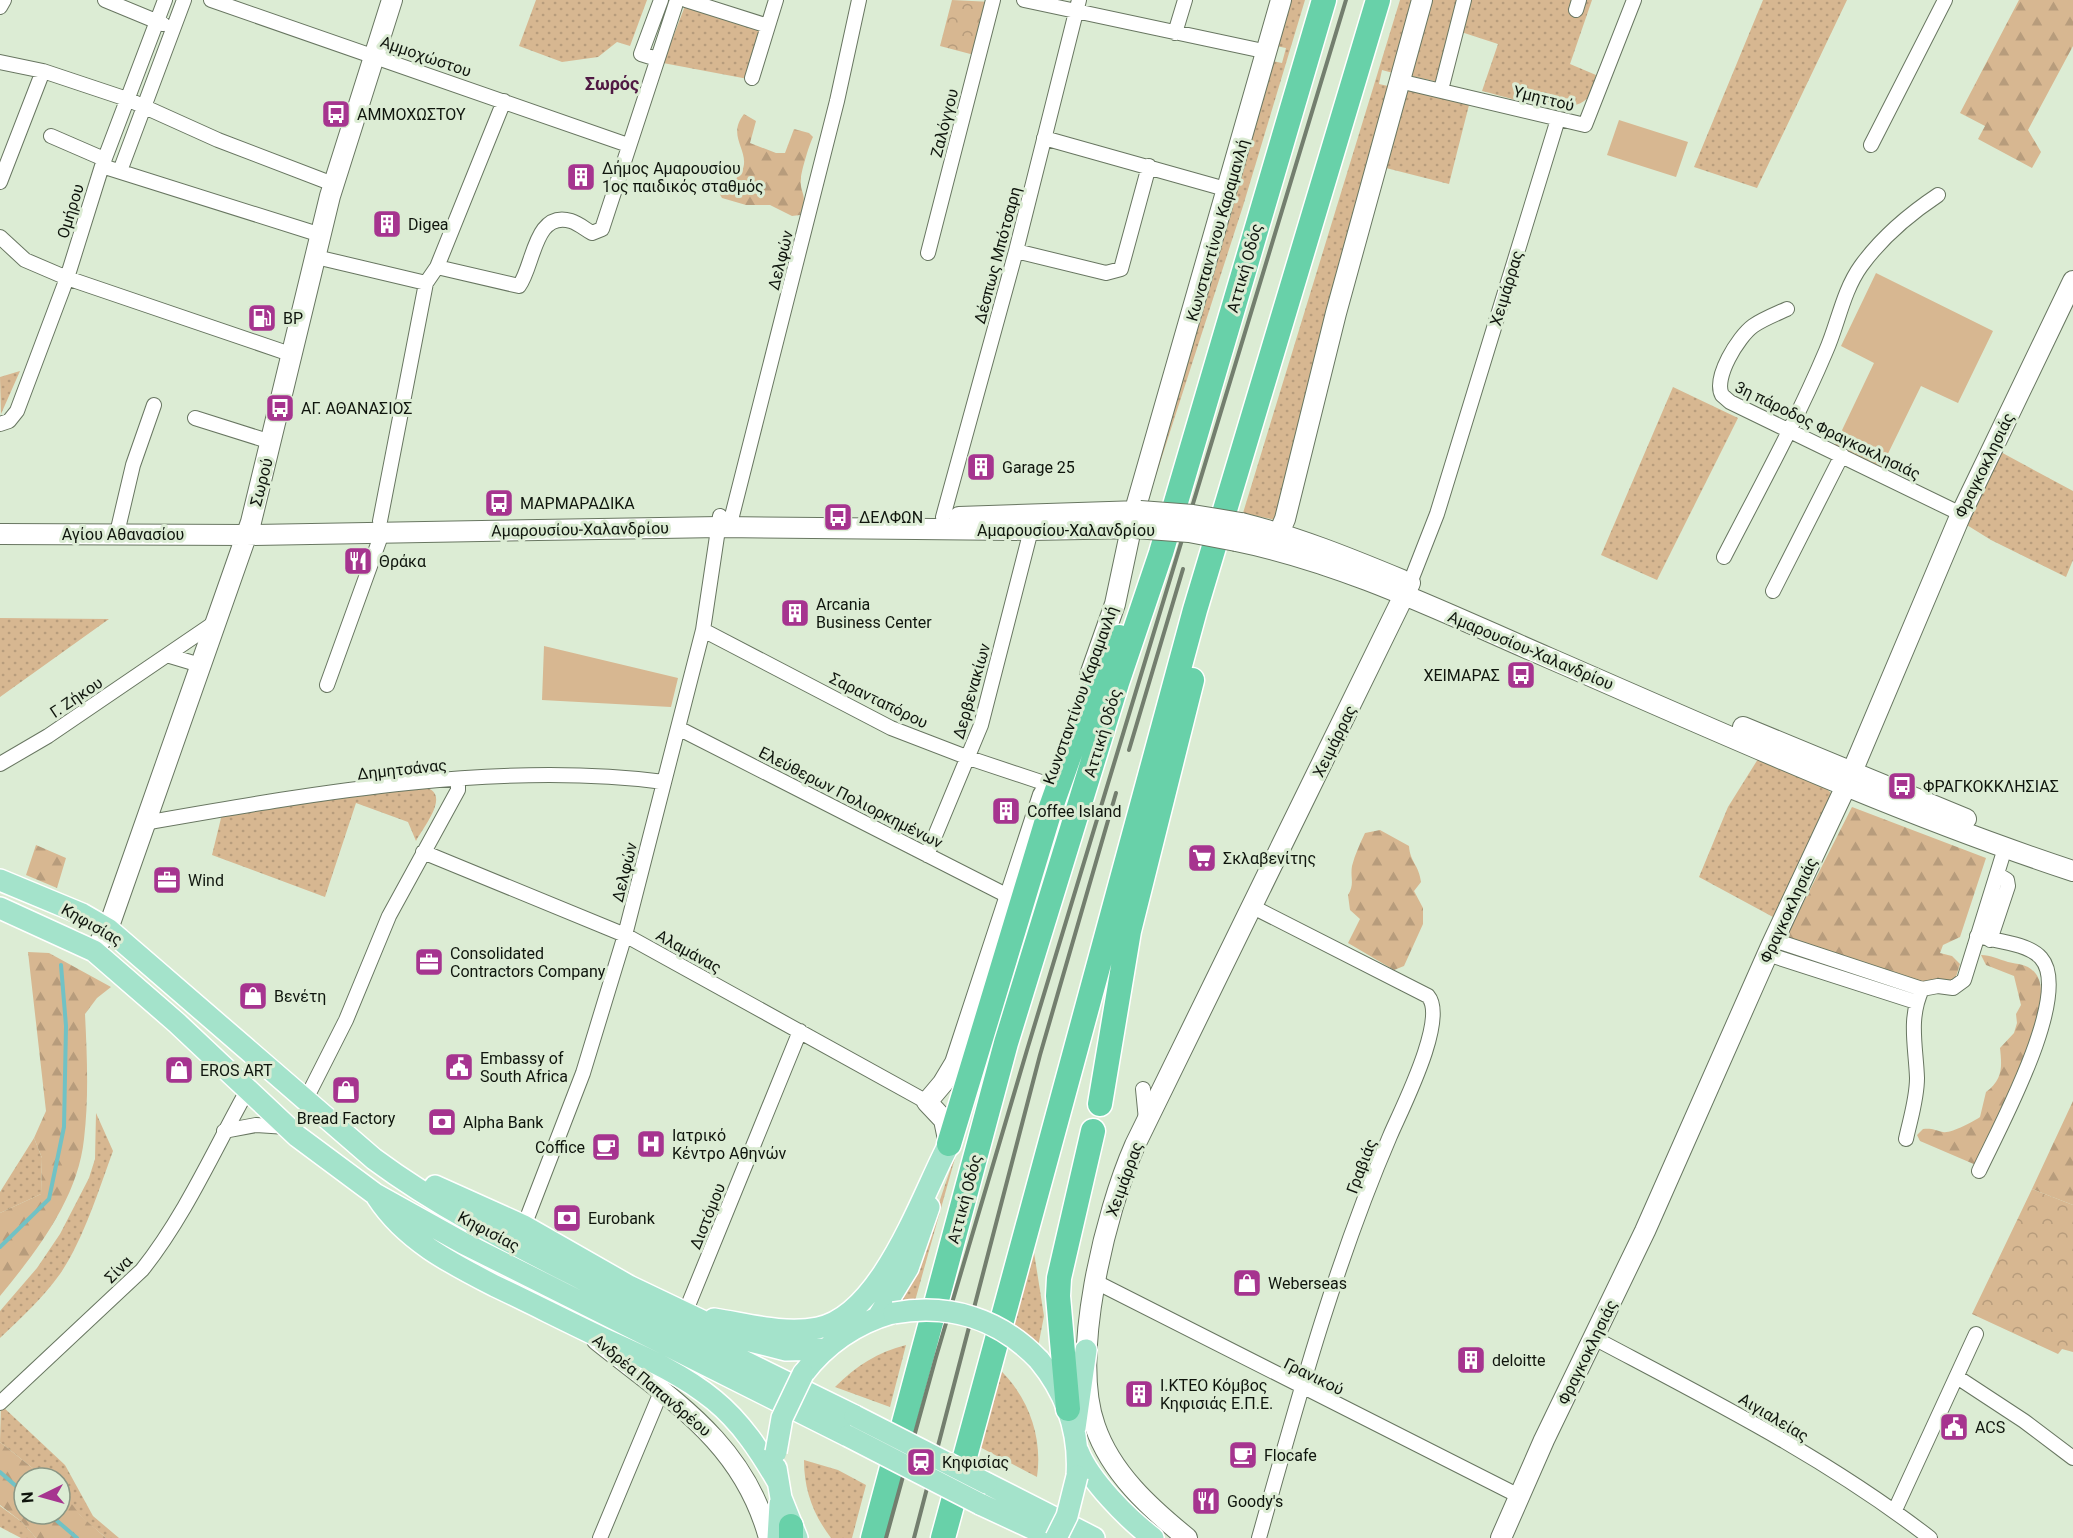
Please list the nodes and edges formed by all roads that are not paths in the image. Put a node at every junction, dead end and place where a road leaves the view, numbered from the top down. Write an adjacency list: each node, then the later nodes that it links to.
1 (4, 0): 23 (street)
2 (105, 0): 24 (street)
3 (165, 0): 24 (street, Ομήρου)
4 (184, 0): 26 (street)
5 (211, 0): 29 (street, Αμμοχώστου)
6 (392, 0): 29 (street, Σωρού)
7 (660, 0): 30 (street)
8 (677, 0): 30 (street)
9 (686, 0): 25 (street)
10 (776, 0): 25 (street)
11 (859, 0): 71 (street, Δελφών)
12 (993, 0): 54 (street, Ζαλόγγου)
13 (1024, 0): 22 (street)
14 (1185, 0): 27 (street)
15 (1281, 0): 28 (street, Κωνσταντίνου Καραμανλή)
16 (1324, 0): 79 (highway, Αττική Οδός)
17 (1378, 0): 72 (highway)
18 (1422, 0): 34 (street)
19 (1464, 0): 35 (street)
20 (1634, 0): 39 (street, Υμηττού)
21 (1945, 0): 43 (street)
22 (1078, 5): 27 (street); 41 (street, Δέσπως Μπότσαρη)
23 (0, 7)
24 (157, 21): 26 (street); 36 (street, Ομήρου)
25 (768, 26): 33 (street)
26 (174, 29): 38 (street)
27 (1175, 33): 28 (street)
28 (1268, 52): 49 (street, Κωνσταντίνου Καραμανλή)
29 (374, 55): 37 (street, Αμμοχώστου); 48 (street, Σωρού)
30 (657, 59): 42 (street)
31 (0, 62): 32 (street)
32 (43, 71): 36 (street); 47 (street)
33 (752, 78)
34 (1399, 81): 35 (street, Υμηττού); 77 (street)
35 (1441, 90): 39 (street, Υμηττού)
36 (127, 99): 38 (street); 44 (street, Ομήρου)
37 (504, 101): 42 (street, Αμμοχώστου); 56 (street)
38 (144, 106): 46 (street); 48 (street)
39 (1558, 119): 82 (street, Χειμάρρας)
40 (51, 136): 44 (street)
41 (1044, 138): 45 (street); 53 (street, Δέσπως Μπότσαρη)
42 (628, 145): 56 (street)
43 (1871, 145)
44 (103, 162): 46 (street); 57 (street, Ομήρου)
45 (1149, 166): 49 (street); 53 (street)
46 (120, 171): 51 (street)
47 (0, 182)
48 (333, 184): 51 (street, Σωρού)
49 (1229, 190): 70 (street, Κωνσταντίνου Καραμανλή)
50 (1938, 195): 65 (street)
51 (321, 235): 55 (street, Σωρού)
52 (0, 237): 57 (street)
53 (1016, 251): 69 (street, Δέσπως Μπότσαρη)
54 (928, 253)
55 (316, 257): 59 (street); 61 (street, Σωρού)
56 (437, 267): 59 (street)
57 (67, 278): 61 (street); 64 (street, Ομήρου)
58 (2073, 280): 68 (street, Φραγκοκλησιάς)
59 (426, 283): 73 (street)
60 (1787, 309): 65 (street, 3η πάροδος Φραγκοκλησιάς)
61 (293, 355): 66 (street, Σωρού)
62 (154, 405): 75 (street)
63 (195, 418): 66 (street)
64 (0, 424)
65 (1789, 431): 67 (street, 3η πάροδος Φραγκοκλησιάς); 81 (street)
66 (271, 442): 76 (street, Σωρού)
67 (1842, 455): 68 (street, 3η πάροδος Φραγκοκλησιάς); 83 (street)
68 (1961, 514): 93 (street, Φραγκοκλησιάς)
69 (943, 517): 70 (street, Αμαρουσίου-Χαλανδρίου); 71 (street, Αμαρουσίου-Χαλανδρίου)
70 (1135, 519): 72 (street, Αμαρουσίου-Χαλανδρίου, bridge); 74 (street, Αμαρουσίου-Χαλανδρίου); 79 (street, Αμαρουσίου-Χαλανδρίου, bridge); 95 (street, Κωνσταντίνου Καραμανλή)
71 (726, 522): 73 (street, Αμαρουσίου-Χαλανδρίου); 74 (street, Αμαρουσίου-Χαλανδρίου); 85 (street, Δελφών)
72 (1234, 524): 77 (street, Αμαρουσίου-Χαλανδρίου); 79 (street, Αμαρουσίου-Χαλανδρίου, bridge); 80 (street, Αμαρουσίου-Χαλανδρίου); 118 (highway); 152 (highway)
73 (381, 527): 76 (street, Αμαρουσίου-Χαλανδρίου); 88 (street)
74 (1031, 530): 90 (street, Δερβενακίων)
75 (117, 533): 76 (street, Αγίου Αθανασίου); 78 (street, Αγίου Αθανασίου)
76 (247, 533): 84 (street, Σωρού)
77 (1279, 533): 80 (street); 82 (street, Αμαρουσίου-Χαλανδρίου)
78 (0, 534)
79 (1164, 542): 124 (highway); 151 (highway, Αττική Οδός)
80 (1257, 545): 82 (street, Αμαρουσίου-Χαλανδρίου)
81 (1724, 557)
82 (1407, 589): 93 (street, Αμαρουσίου-Χαλανδρίου); 104 (street, Χειμάρρας)
83 (1773, 591)
84 (214, 623): 86 (street, Γ. Ζήκου); 87 (street, Σωρού)
85 (703, 630): 89 (street, Δελφών); 90 (street, Σαρανταπόρου)
86 (170, 656): 87 (street); 91 (street, Γ. Ζήκου)
87 (200, 666): 96 (street, Σωρού)
88 (327, 685)
89 (678, 728): 94 (street, Δελφών); 99 (street, Ελεύθερων Πολιορκημένων)
90 (969, 758): 95 (street, Σαρανταπόρου); 99 (street, Δερβενακίων)
91 (0, 764)
92 (458, 780): 94 (street, Δημητσάνας); 96 (street, Δημητσάνας); 98 (street)
93 (1848, 780): 97 (street, Αμαρουσίου-Χαλανδρίου); 100 (street, Αμαρουσίου-Χαλανδρίου); 109 (street, Φραγκοκλησιάς)
94 (664, 782): 107 (street, Δελφών)
95 (1047, 784): 103 (street, Κωνσταντίνου Καραμανλή)
96 (144, 823): 106 (street, Σωρού)
97 (2005, 848): 101 (street, Αμαρουσίου-Χαλανδρίου); 108 (street)
98 (423, 852): 107 (street, Αλαμάνας); 116 (street)
99 (927, 855): 103 (street, Ελεύθερων Πολιορκημένων)
100 (2073, 857)
101 (2073, 871)
102 (0, 880): 106 (main road, Κηφισίας)
103 (1008, 896): 117 (street, Κωνσταντίνου Καραμανλή)
104 (1253, 907): 119 (street, Χειμάρρας); 138 (street, Γραβιάς)
105 (0, 908): 110 (main road, Κηφισίας)
106 (108, 929): 110 (street, Σωρού); 116 (main road, Κηφισίας)
107 (625, 934): 113 (street, Αλαμάνας); 128 (street, Δελφών)
108 (1983, 938): 111 (street); 125 (street)
109 (1770, 947): 111 (street); 112 (street); 134 (street, Φραγκοκλησιάς)
110 (94, 951): 114 (main road, Κηφισίας)
111 (1922, 989): 112 (street)
112 (1916, 1002): 123 (street)
113 (801, 1031): 117 (street, Αλαμάνας); 130 (street, Διστόμου)
114 (248, 1089): 120 (main road, Κηφισίας); 121 (street, Σίνα)
115 (1143, 1089): 119 (street)
116 (305, 1101): 126 (main road, Κηφισίας)
117 (927, 1102): 124 (street)
118 (1100, 1104)
119 (1146, 1122): 129 (street, Χειμάρρας)
120 (288, 1127): 121 (street); 127 (main road, Κηφισίας)
121 (224, 1131): 140 (street, Σίνα)
122 (1093, 1131): 142 (highway)
123 (1906, 1139)
124 (949, 1144): 130 (main road); 131 (main road)
125 (1980, 1171)
126 (393, 1173): 128 (main road); 141 (main road, Κηφισίας)
127 (375, 1194): 132 (main road); 141 (main road, Κηφισίας)
128 (524, 1226): 130 (main road)
129 (1096, 1282): 135 (street, Χειμάρρας); 138 (street, Γρανικού)
130 (685, 1313): 136 (main road)
131 (884, 1315): 136 (main road); 142 (main road, bridge)
132 (583, 1329): 139 (street, Ανδρέα Παπανδρέου); 144 (main road)
133 (1976, 1334): 137 (street)
134 (1594, 1338): 146 (street, Φραγκοκλησιάς); 147 (street, Αιγιαλείας)
135 (1086, 1350): 142 (main road); 156 (street, Χειμάρρας)
136 (822, 1352): 144 (main road, bridge)
137 (1957, 1377): 143 (street); 147 (street)
138 (1301, 1388): 146 (street, Γρανικού); 157 (street, Γραβιάς)
139 (661, 1392): 149 (street); 150 (street, Ανδρέα Παπανδρέου)
140 (0, 1404)
141 (851, 1426): 145 (main road, Κηφισίας, bridge)
142 (1073, 1430): 153 (main road, bridge); 155 (main road)
143 (2073, 1458)
144 (778, 1482): 148 (main road)
145 (983, 1494): 153 (main road, Κηφισίας); 154 (main road, Κηφισίας)
146 (1519, 1496): 158 (street, Φραγκοκλησιάς)
147 (1895, 1510): 159 (street, Αιγιαλείας)
148 (789, 1535)
149 (600, 1538)
150 (769, 1538)
151 (873, 1538)
152 (943, 1538)
153 (1054, 1538)
154 (1094, 1538)
155 (1153, 1538)
156 (1187, 1538)
157 (1258, 1538)
158 (1501, 1538)
159 (1930, 1538)

